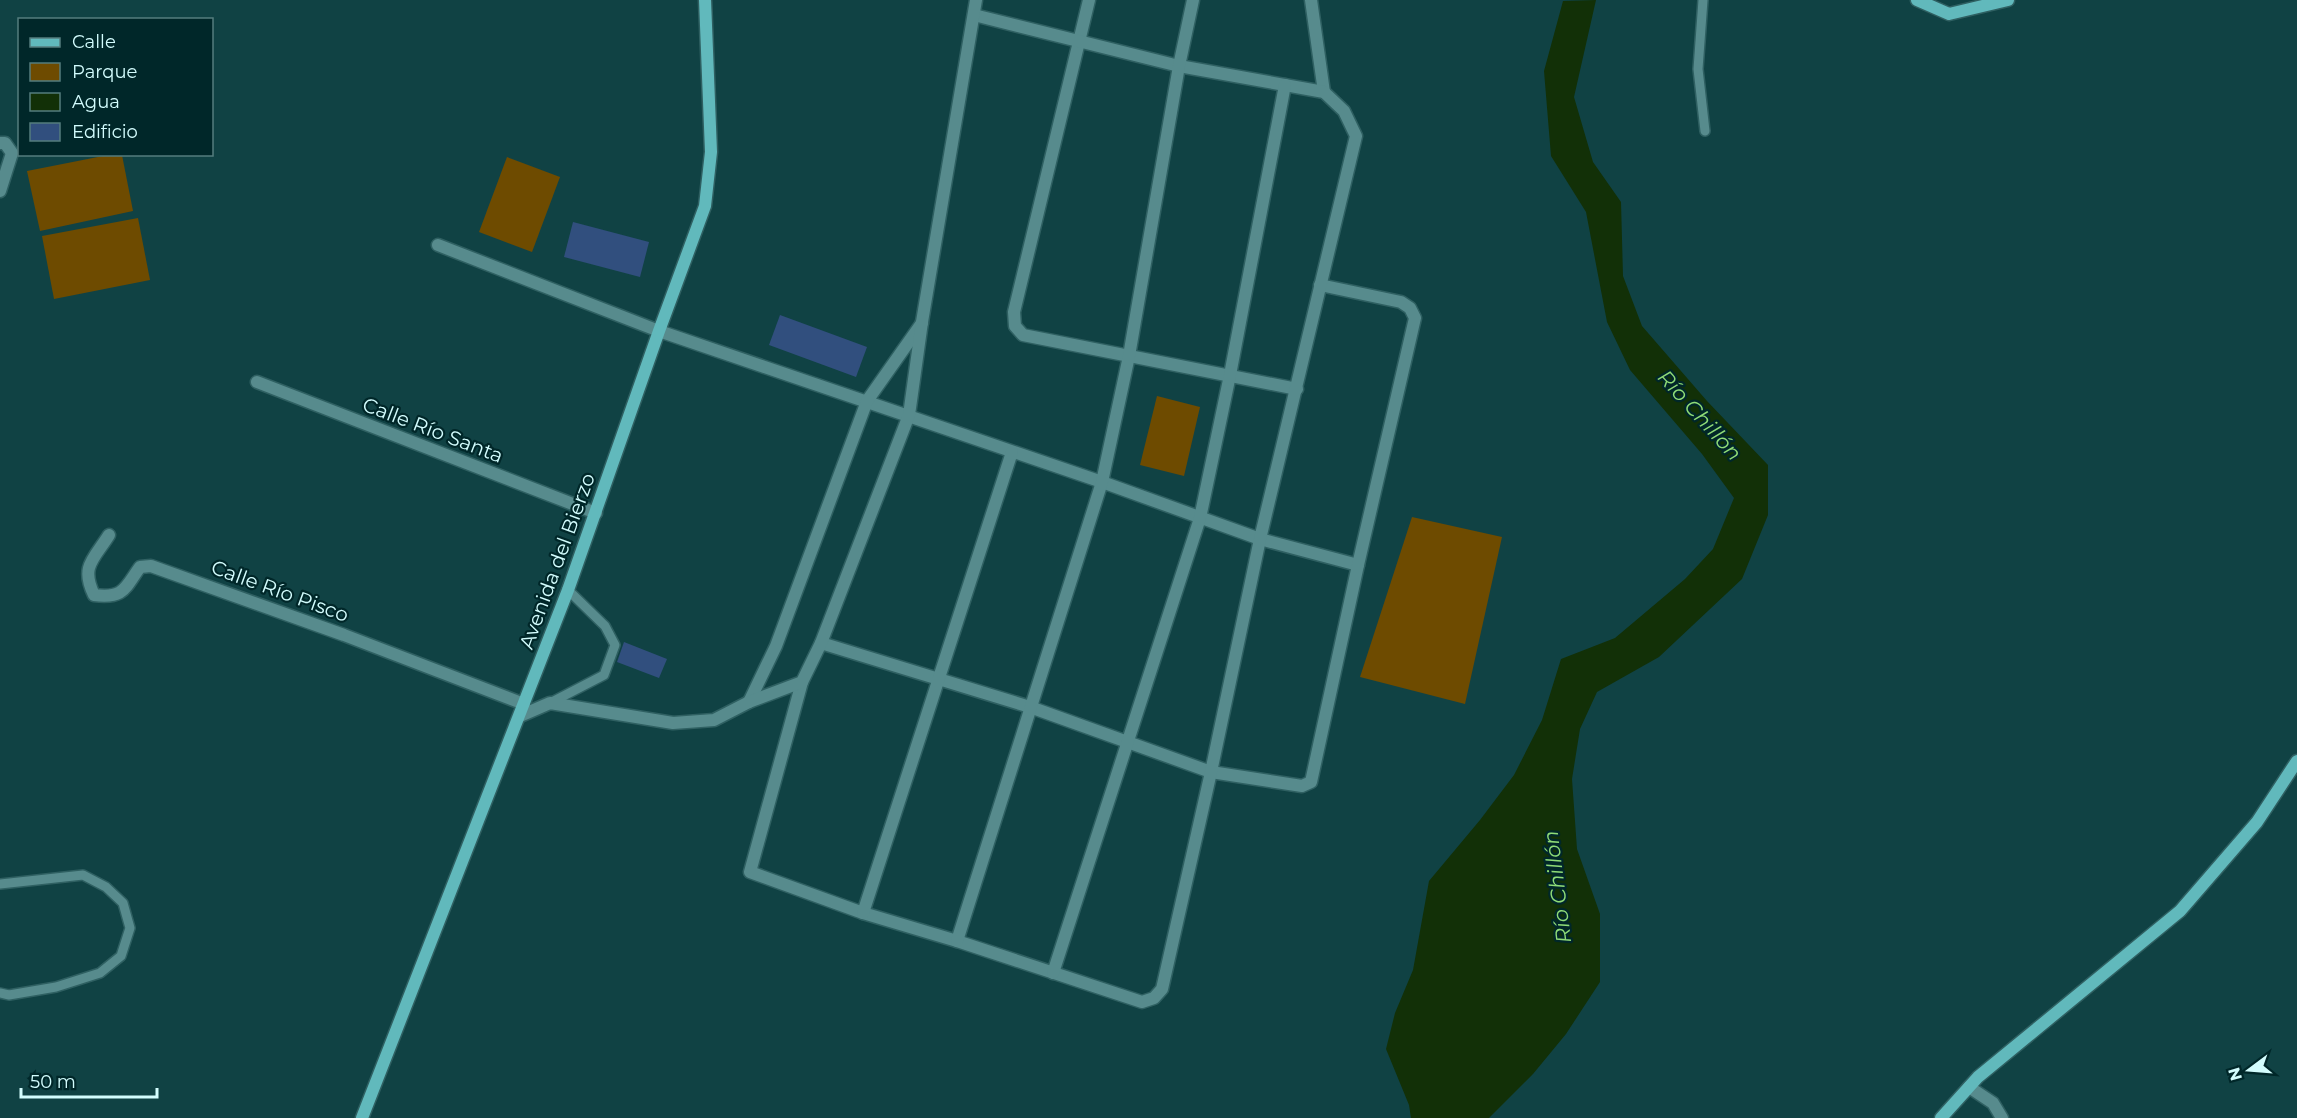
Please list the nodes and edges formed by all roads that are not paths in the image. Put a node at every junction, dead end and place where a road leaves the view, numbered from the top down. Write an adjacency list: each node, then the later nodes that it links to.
1 (705, 0): 20 (street, Avenida del Bierzo)
2 (976, 0): 9 (street)
3 (1089, 0): 10 (street)
4 (1192, 0): 11 (street)
5 (1311, 0): 13 (street)
6 (1703, 0): 14 (lane)
7 (1917, 0): 8 (street)
8 (2008, 0)
9 (974, 15): 10 (street); 19 (street)
10 (1079, 41): 11 (street); 21 (street)
11 (1179, 66): 12 (street); 21 (street)
12 (1285, 86): 13 (street); 22 (street)
13 (1324, 92): 18 (street)
14 (1705, 131)
15 (0, 143): 16 (street)
16 (0, 191)
17 (438, 245): 20 (street)
18 (1320, 285): 24 (street); 33 (street)
19 (922, 322): 25 (street); 26 (street)
20 (659, 331): 25 (street); 29 (street, Avenida del Bierzo)
21 (1129, 356): 22 (street); 28 (street)
22 (1230, 375): 24 (street); 30 (street)
23 (257, 382): 29 (street, Calle Río Santa)
24 (1297, 389): 32 (street)
25 (867, 401): 26 (street); 38 (street)
26 (909, 415): 27 (street); 35 (street)
27 (1012, 452): 28 (street); 36 (street)
28 (1102, 482): 30 (street); 40 (street)
29 (596, 513): 34 (street, Avenida del Bierzo)
30 (1200, 518): 32 (street); 42 (street)
31 (109, 535): 41 (street, Calle Río Pisco)
32 (1260, 539): 33 (street); 44 (street)
33 (1358, 565): 44 (street)
34 (568, 590): 39 (lane); 41 (street, Avenida del Bierzo)
35 (821, 643): 36 (street); 37 (street)
36 (938, 678): 40 (street); 46 (street)
37 (802, 682): 38 (street); 46 (street)
38 (749, 702): 39 (street)
39 (550, 703): 41 (street)
40 (1030, 707): 42 (street); 47 (street)
41 (522, 710): 51 (street, Avenida del Bierzo)
42 (1128, 742): 44 (street); 48 (street)
43 (2297, 760): 50 (street)
44 (1211, 772): 48 (street)
45 (0, 884): 49 (lane)
46 (863, 913): 47 (street)
47 (957, 941): 48 (street)
48 (1053, 973)
49 (0, 993)
50 (1969, 1087): 52 (street); 53 (street)
51 (362, 1118)
52 (1941, 1118)
53 (2002, 1118)

